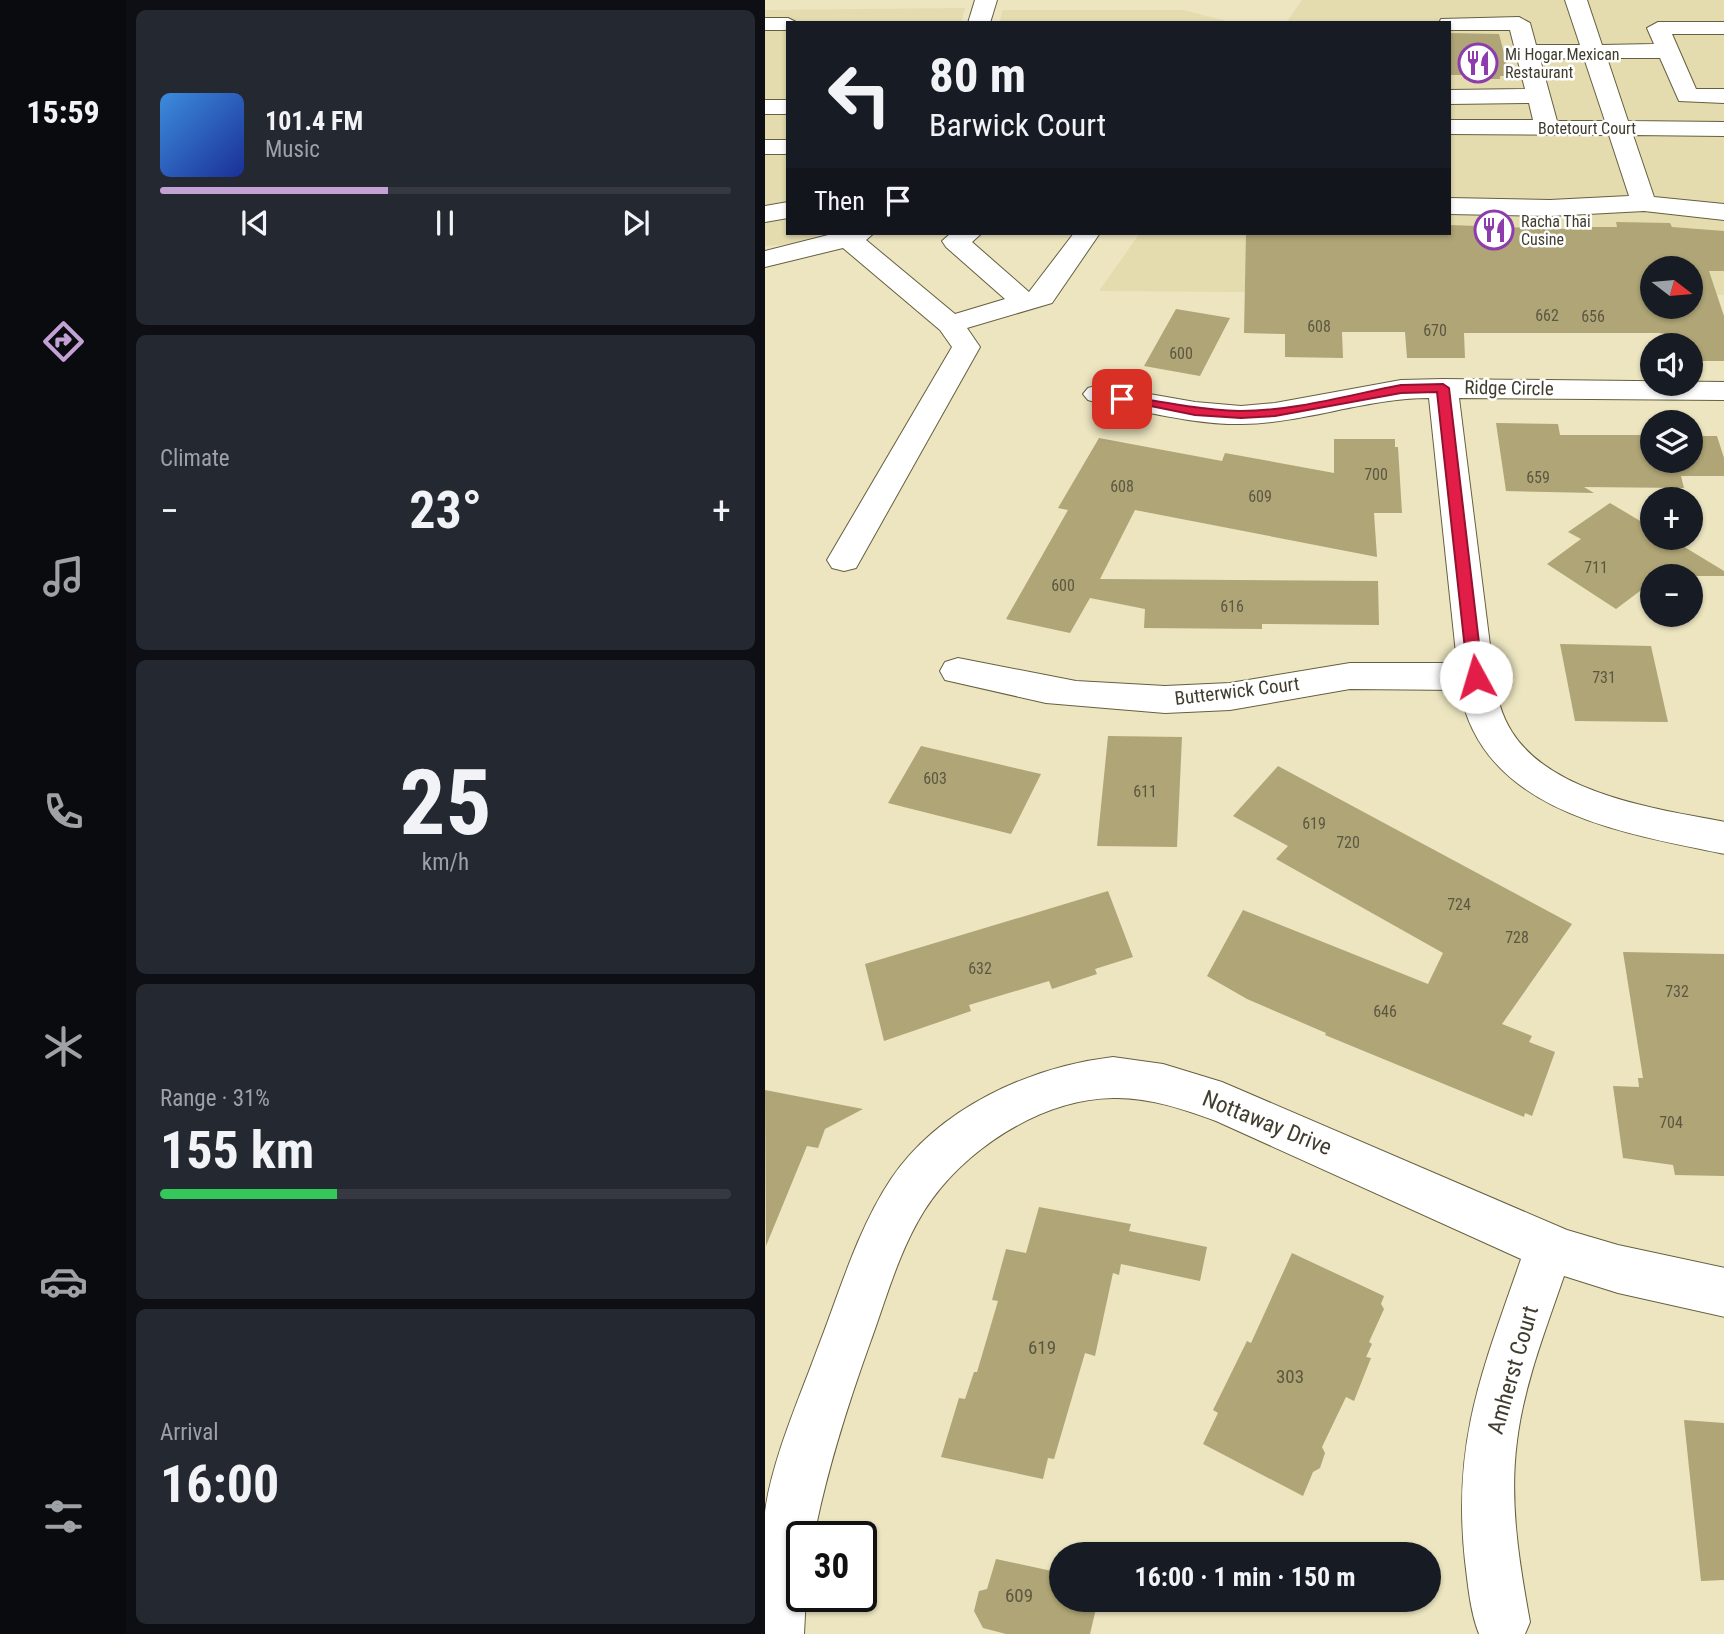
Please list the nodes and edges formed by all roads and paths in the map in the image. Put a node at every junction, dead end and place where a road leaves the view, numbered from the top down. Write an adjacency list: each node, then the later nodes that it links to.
1 (986, 0): 3 (street)
2 (1576, 0): 10 (street)
3 (980, 21)
4 (765, 24): 5 (street)
5 (786, 24)
6 (1451, 24): 9 (street)
7 (1724, 28): 8 (street)
8 (1668, 51): 10 (street); 12 (street)
9 (1527, 52): 10 (street); 11 (street)
10 (1594, 52): 18 (street)
11 (1539, 96): 13 (street); 17 (street)
12 (1724, 96)
13 (1451, 97)
14 (765, 107): 15 (street)
15 (786, 107)
16 (1451, 127): 17 (street, Botetourt Court)
17 (1547, 128): 18 (street, Botetourt Court)
18 (1620, 129): 19 (street, Botetourt Court); 22 (street)
19 (1724, 129)
20 (786, 147): 21 (street)
21 (765, 148)
22 (1644, 203): 23 (street); 25 (street)
23 (1451, 206)
24 (786, 210): 26 (street)
25 (1724, 212)
26 (765, 214)
27 (854, 235): 30 (street); 32 (street)
28 (966, 235): 31 (street)
29 (1085, 235): 31 (street)
30 (765, 259)
31 (1024, 302): 32 (street)
32 (950, 324): 36 (street)
33 (1443, 388): 34 (street, Ridge Circle); 35 (street); 38 (street, Ridge Circle)
34 (1724, 391)
35 (1098, 394)
36 (844, 560)
37 (958, 671): 38 (street, Butterwick Court)
38 (1476, 677): 39 (street, Ridge Circle)
39 (1724, 838)
40 (1550, 1245): 41 (street, Nottaway Drive); 42 (street, Amherst Court); 43 (street, Nottaway Drive)
41 (1724, 1293)
42 (1502, 1622)
43 (776, 1634)

